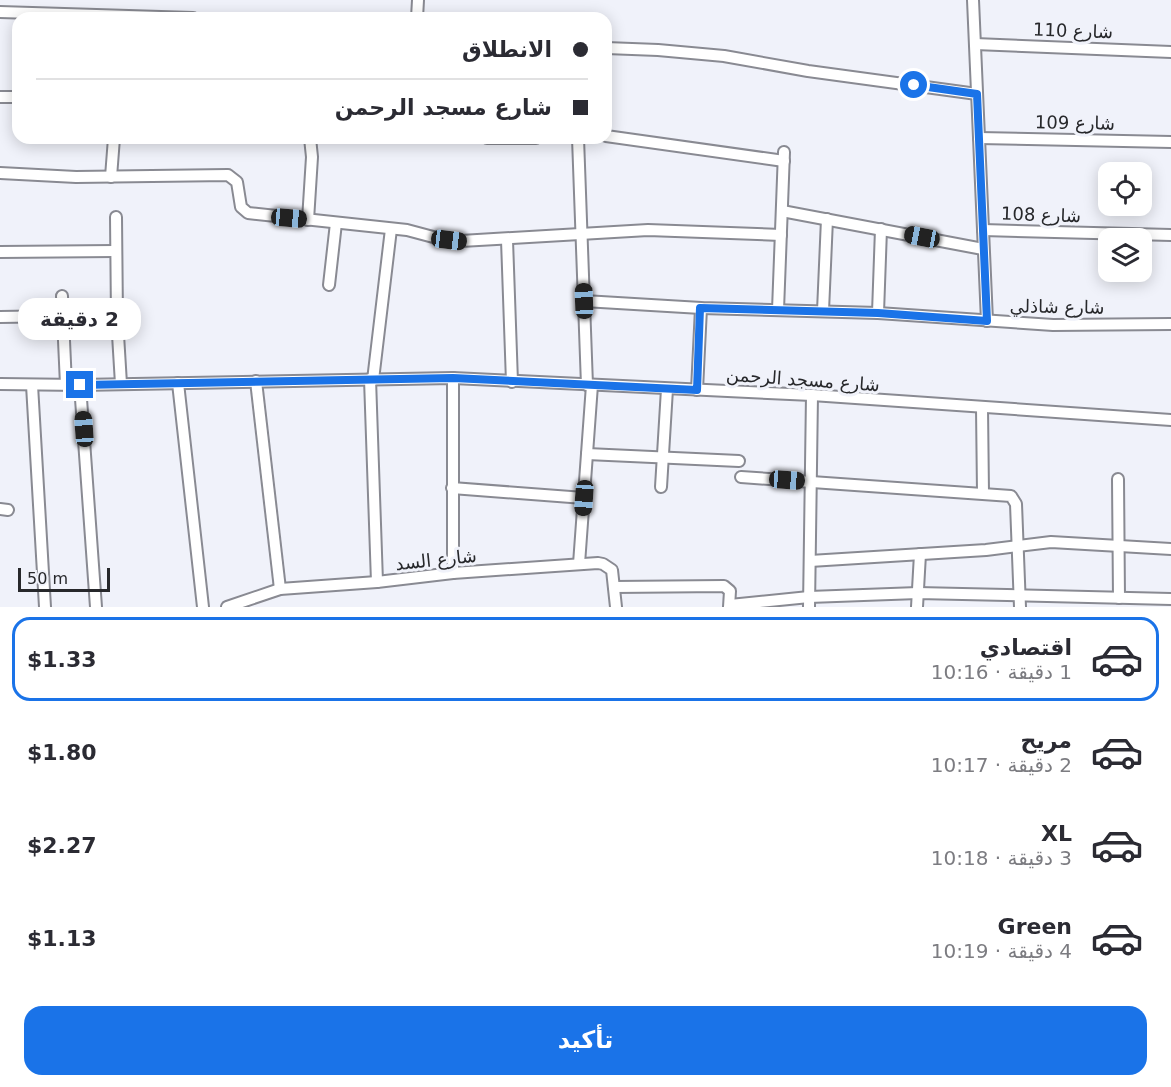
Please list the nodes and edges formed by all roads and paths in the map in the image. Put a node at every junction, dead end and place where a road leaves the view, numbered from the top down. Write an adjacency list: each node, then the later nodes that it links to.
1 (973, 0): 2 (street)
2 (975, 44): 4 (street, شارع 110); 5 (street)
3 (612, 48): 5 (street)
4 (1171, 52)
5 (977, 94): 7 (street)
6 (612, 137): 14 (street)
7 (979, 138): 8 (street, شارع 109); 21 (street)
8 (1171, 142)
9 (114, 144): 13 (street)
10 (311, 144): 17 (street)
11 (578, 144): 22 (street)
12 (0, 173): 13 (street)
13 (111, 177): 17 (street)
14 (782, 211): 16 (street); 23 (street)
15 (116, 217): 27 (street)
16 (827, 219): 20 (street); 34 (street)
17 (308, 220): 18 (street)
18 (336, 223): 19 (street); 29 (street)
19 (391, 229): 25 (street); 41 (street)
20 (881, 229): 26 (street); 35 (street)
21 (982, 230): 24 (street, شارع 108); 26 (street)
22 (581, 234): 23 (street); 25 (street); 31 (street)
23 (781, 235): 33 (street)
24 (1171, 235)
25 (507, 240): 43 (street)
26 (984, 249): 38 (street)
27 (115, 251): 28 (street); 46 (street)
28 (0, 252)
29 (329, 285)
30 (62, 296): 36 (street)
31 (584, 301): 32 (street, شارع شاذلي); 50 (street)
32 (700, 308): 33 (street, شارع شاذلي); 52 (street)
33 (778, 310): 34 (street, شارع شاذلي)
34 (823, 311): 35 (street, شارع شاذلي)
35 (878, 313): 38 (street, شارع شاذلي)
36 (63, 316): 37 (street); 48 (street)
37 (0, 317)
38 (987, 321): 39 (street, شارع شاذلي)
39 (1171, 324)
40 (453, 378): 41 (street, شارع مسجد الرحمن); 43 (street, شارع مسجد الرحمن); 63 (street)
41 (371, 379): 42 (street, شارع مسجد الرحمن); 73 (street)
42 (256, 381): 44 (street, شارع مسجد الرحمن); 75 (street)
43 (512, 382): 50 (street, شارع مسجد الرحمن)
44 (178, 383): 46 (street, شارع مسجد الرحمن); 84 (street)
45 (0, 384): 47 (street, شارع مسجد الرحمن)
46 (121, 384): 49 (street, شارع مسجد الرحمن)
47 (32, 385): 48 (street, شارع مسجد الرحمن); 82 (street)
48 (66, 385): 49 (street, شارع مسجد الرحمن)
49 (80, 385): 83 (street)
50 (590, 385): 51 (street, شارع مسجد الرحمن); 56 (street)
51 (668, 389): 52 (street, شارع مسجد الرحمن); 57 (street)
52 (697, 390): 53 (street, شارع مسجد الرحمن)
53 (812, 395): 54 (street, شارع مسجد الرحمن); 61 (street)
54 (982, 408): 55 (street, شارع مسجد الرحمن); 64 (street)
55 (1171, 420)
56 (587, 454): 57 (street); 65 (street)
57 (663, 458): 58 (street); 62 (street)
58 (739, 461)
59 (741, 477): 61 (street)
60 (1118, 479): 67 (street)
61 (811, 482): 64 (street); 70 (street)
62 (661, 487)
63 (452, 488): 65 (street); 72 (street)
64 (983, 493): 66 (street)
65 (584, 498): 71 (street)
66 (1018, 545): 67 (street); 69 (street); 80 (street)
67 (1118, 547): 68 (street); 77 (street)
68 (1171, 549)
69 (920, 554): 70 (street); 76 (street)
70 (810, 561): 79 (street)
71 (579, 564): 72 (street, شارع السد); 74 (street, شارع السد)
72 (453, 573): 73 (street, شارع السد)
73 (377, 582): 75 (street, شارع السد)
74 (614, 587): 81 (street); 86 (street, شارع السد)
75 (280, 589): 85 (street, شارع السد)
76 (918, 593): 79 (street); 80 (street); 87 (street)
77 (1119, 598): 78 (street); 80 (street)
78 (1171, 599)
79 (809, 602): 81 (street)
80 (1020, 602)
81 (729, 606)
82 (45, 607)
83 (96, 607)
84 (203, 607)
85 (227, 607)
86 (616, 607)
87 (917, 607)

